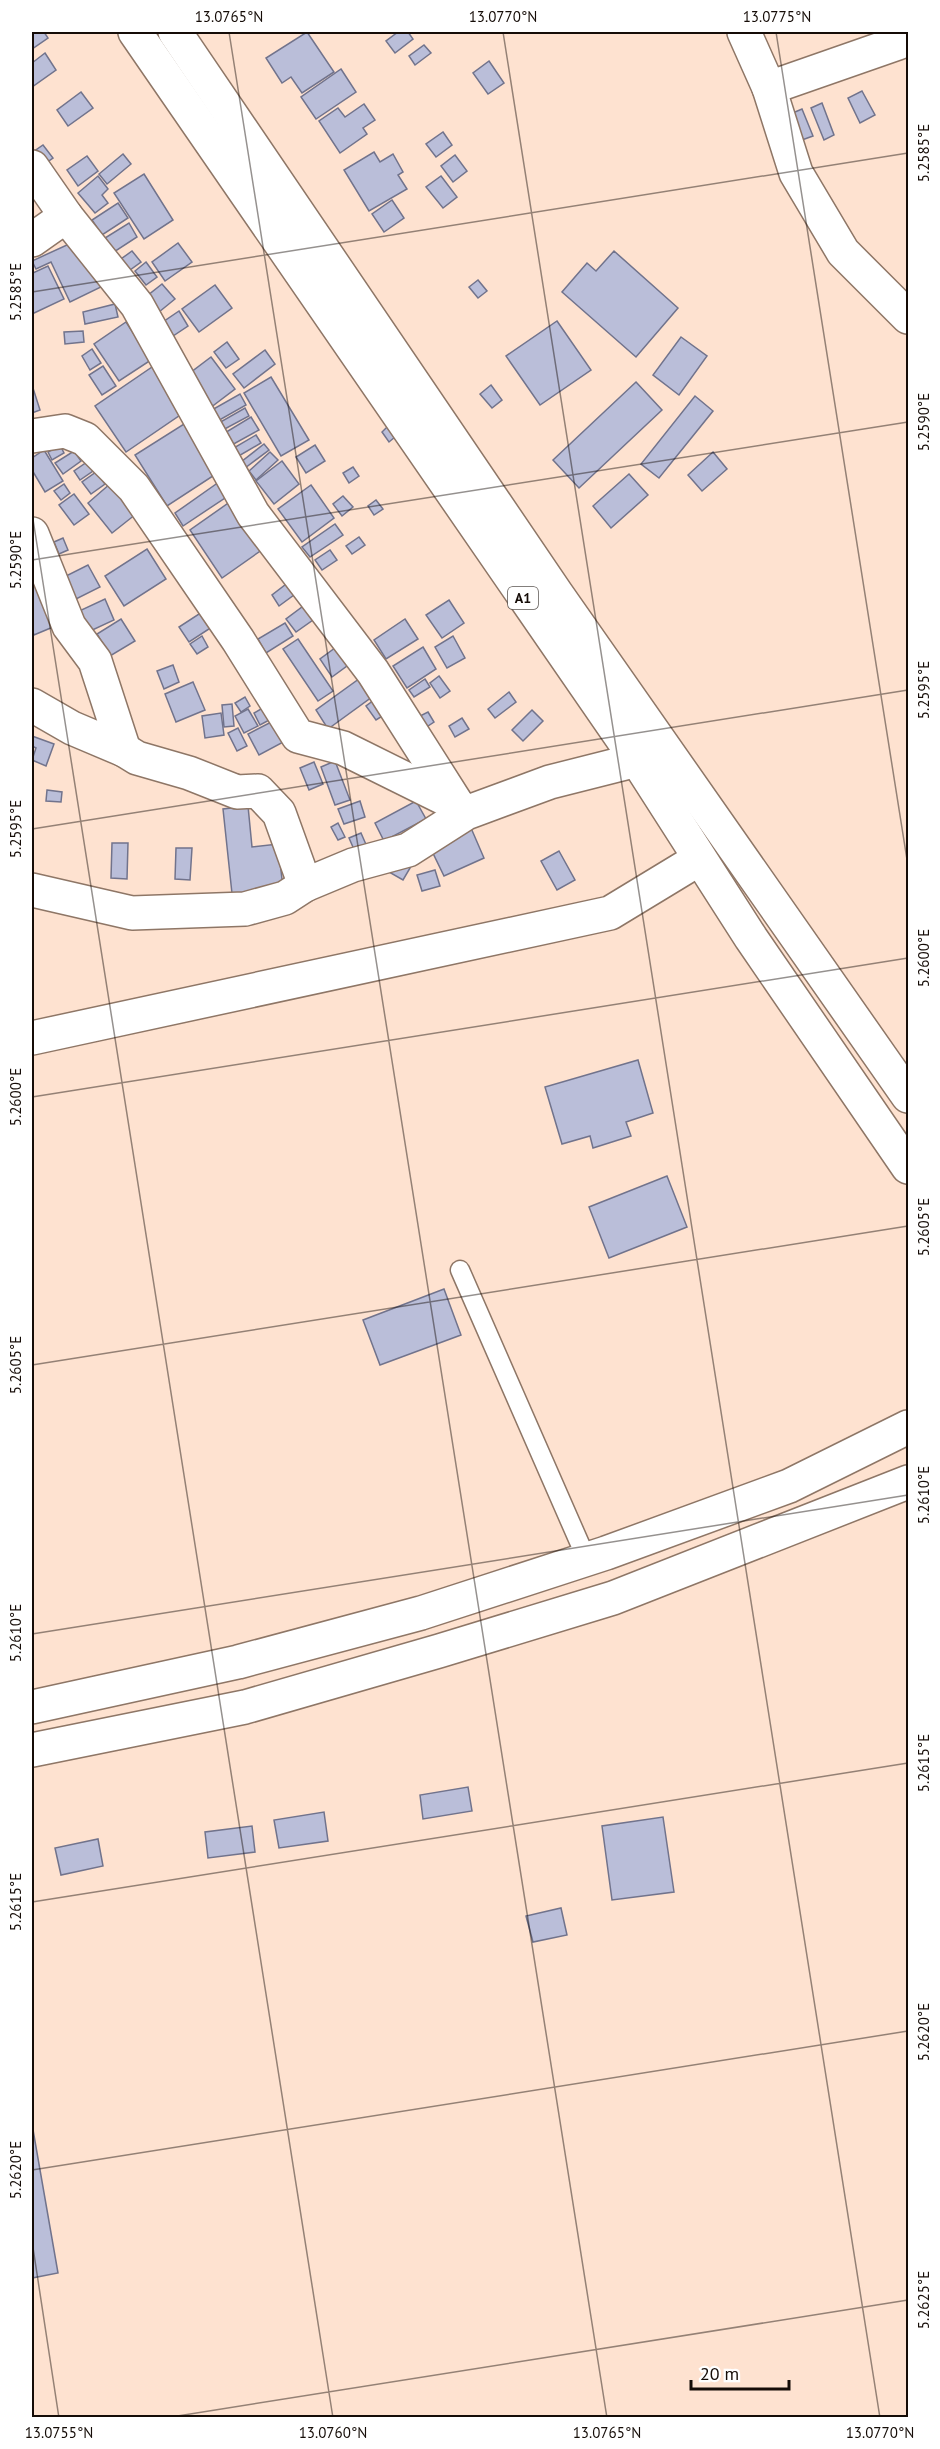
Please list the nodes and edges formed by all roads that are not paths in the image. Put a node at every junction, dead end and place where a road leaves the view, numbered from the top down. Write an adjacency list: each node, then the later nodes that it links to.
1 (135, 32): 11 (main road, A1)
2 (175, 32): 11 (main road, A1)
3 (744, 32): 5 (main road)
4 (909, 36): 5 (main road)
5 (769, 88): 9 (main road)
6 (32, 167): 7 (main road)
7 (66, 216): 8 (main road); 16 (main road)
8 (32, 240)
9 (909, 317)
10 (32, 436): 16 (main road)
11 (460, 479): 15 (main road, A1); 21 (main road, A1)
12 (32, 534): 14 (main road)
13 (32, 705): 14 (main road)
14 (124, 750): 18 (main road)
15 (637, 760): 16 (main road); 17 (main road, A1)
16 (461, 807): 18 (main road)
17 (699, 859): 20 (main road); 22 (main road, A1)
18 (305, 885): 19 (main road)
19 (32, 890)
20 (32, 1038)
21 (909, 1096)
22 (909, 1167)
23 (460, 1270): 26 (lane)
24 (909, 1427): 26 (main road)
25 (909, 1482): 28 (main road)
26 (587, 1560): 27 (main road)
27 (32, 1707)
28 (32, 1750)

